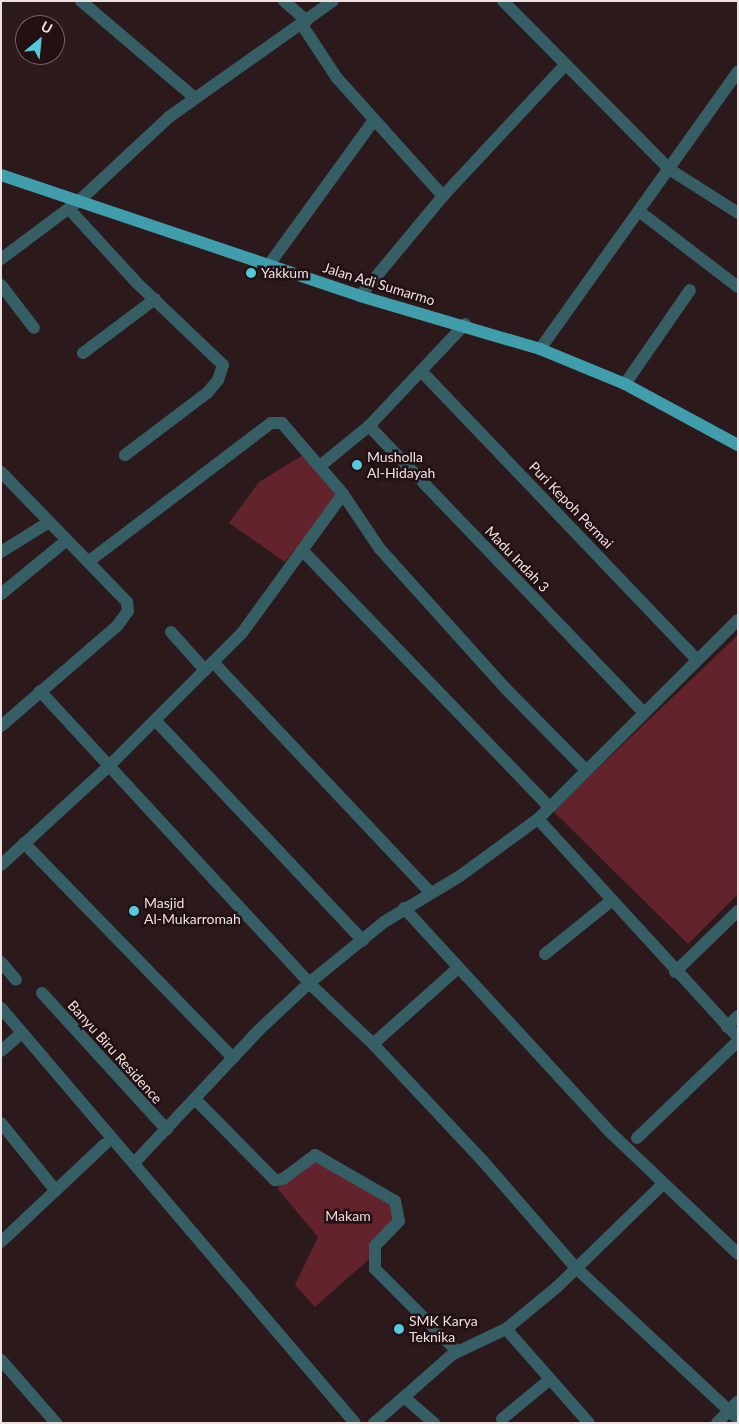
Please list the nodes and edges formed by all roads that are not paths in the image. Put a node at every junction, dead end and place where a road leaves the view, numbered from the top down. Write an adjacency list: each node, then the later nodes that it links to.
1 (81, 1): 8 (street)
2 (284, 1): 5 (street)
3 (333, 1): 5 (street)
4 (503, 1): 6 (street)
5 (304, 23): 8 (street); 9 (street)
6 (566, 64): 10 (street); 12 (street)
7 (738, 71): 10 (street)
8 (195, 98): 13 (street)
9 (374, 120): 12 (street); 18 (street)
10 (670, 169): 15 (street); 16 (street)
11 (1, 175): 13 (main road, Jalan Adi Sumarmo)
12 (443, 196): 22 (street)
13 (80, 200): 14 (street); 18 (main road, Jalan Adi Sumarmo)
14 (69, 209): 17 (street); 23 (street)
15 (640, 212): 20 (street); 26 (street)
16 (738, 213)
17 (1, 259)
18 (268, 266): 22 (main road, Jalan Adi Sumarmo)
19 (1, 285): 25 (street)
20 (738, 287)
21 (690, 290): 29 (street)
22 (360, 296): 24 (main road, Jalan Adi Sumarmo)
23 (155, 299): 27 (street); 32 (street)
24 (465, 324): 26 (main road, Jalan Adi Sumarmo); 28 (street)
25 (34, 328)
26 (540, 349): 29 (main road, Jalan Adi Sumarmo)
27 (83, 353)
28 (423, 373): 30 (street); 44 (street, Puri Kepoh Permai)
29 (625, 384): 31 (main road, Jalan Adi Sumarmo)
30 (369, 426): 33 (street); 47 (street, Madu Indah 3)
31 (738, 445)
32 (125, 456)
33 (320, 466): 35 (street); 40 (street)
34 (1, 472): 36 (street)
35 (343, 494): 38 (street); 51 (street)
36 (49, 522): 37 (street); 39 (street)
37 (67, 540): 40 (street); 41 (street)
38 (302, 550): 45 (street); 52 (street)
39 (1, 552)
40 (89, 562): 46 (street)
41 (1, 594)
42 (738, 620): 44 (street)
43 (171, 632): 45 (street)
44 (696, 659): 47 (street)
45 (209, 666): 48 (street); 56 (street)
46 (40, 691): 49 (street); 50 (street)
47 (643, 712): 51 (street)
48 (155, 720): 50 (street); 60 (street)
49 (1, 726)
50 (109, 766): 54 (street); 66 (street)
51 (586, 770): 52 (street)
52 (549, 807): 53 (street)
53 (538, 819): 56 (street); 57 (street)
54 (24, 843): 55 (street); 76 (street)
55 (1, 865)
56 (430, 892): 58 (street)
57 (611, 901): 61 (street); 64 (street)
58 (404, 908): 60 (street); 63 (street)
59 (738, 911): 64 (street)
60 (363, 940): 66 (street)
61 (544, 954)
62 (1, 962): 65 (street)
63 (457, 969): 74 (street); 83 (street)
64 (675, 972): 70 (street)
65 (16, 980)
66 (309, 983): 74 (street); 76 (street)
67 (42, 993): 79 (street, Banyu Biru Residence)
68 (1, 1008): 82 (street)
69 (738, 1016): 70 (street)
70 (727, 1027): 71 (street)
71 (738, 1037)
72 (16, 1038): 75 (street)
73 (738, 1041): 80 (street)
74 (373, 1044): 87 (street)
75 (1, 1051)
76 (233, 1058): 77 (street)
77 (195, 1099): 79 (street); 89 (street)
78 (1, 1123): 84 (street)
79 (167, 1130): 82 (street)
80 (637, 1138)
81 (105, 1144): 84 (street)
82 (135, 1162): 97 (street)
83 (662, 1184): 86 (street); 87 (street)
84 (56, 1191): 85 (street)
85 (2, 1238)
86 (736, 1249)
87 (574, 1266): 88 (street); 94 (street)
88 (506, 1329): 89 (street); 91 (street)
89 (458, 1352): 92 (street)
90 (1, 1360): 96 (street)
91 (549, 1380): 95 (street); 100 (street)
92 (404, 1396): 98 (street); 99 (street)
93 (738, 1401): 94 (street)
94 (733, 1415): 101 (street)
95 (502, 1419)
96 (56, 1423)
97 (355, 1423)
98 (374, 1423)
99 (434, 1423)
100 (590, 1423)
101 (717, 1423)

